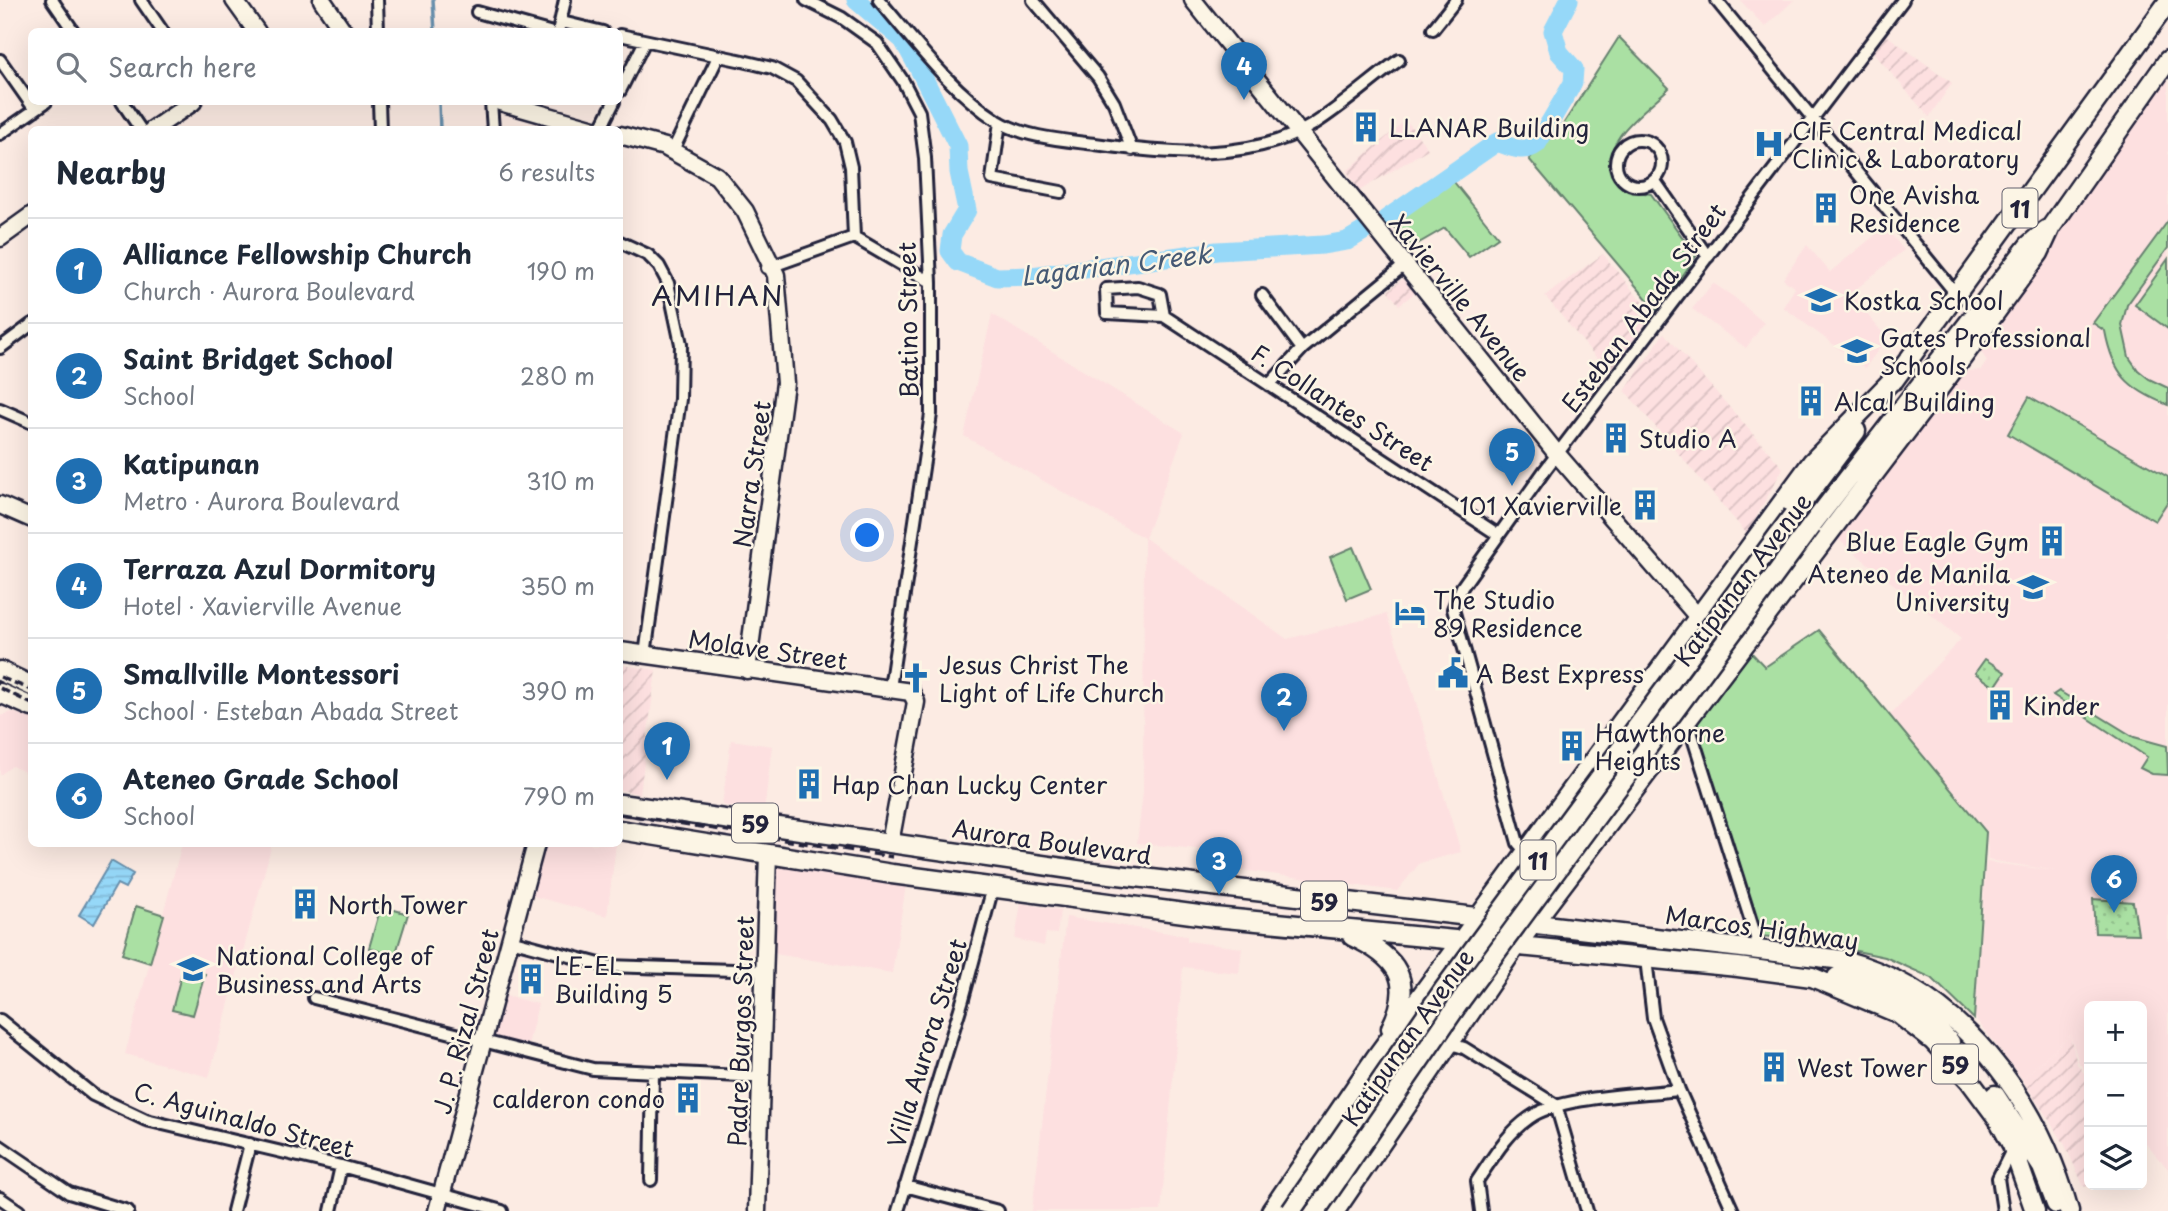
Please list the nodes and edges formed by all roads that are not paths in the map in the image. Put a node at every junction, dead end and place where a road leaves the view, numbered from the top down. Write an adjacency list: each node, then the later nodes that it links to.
1 (52, 0): 17 (street)
2 (141, 0): 18 (street)
3 (234, 0): 19 (street)
4 (322, 0): 20 (street)
5 (377, 0): 21 (street)
6 (565, 0): 16 (street)
7 (806, 0): 64 (street, Batino Street)
8 (879, 0): 42 (street)
9 (1033, 0): 52 (street)
10 (1193, 0): 49 (street, Xavierville Avenue)
11 (1456, 0): 23 (street)
12 (1716, 0): 41 (street)
13 (1903, 0): 41 (street, Esteban Abada Street)
14 (2168, 2): 66 (main road, Katipunan Avenue / 11)
15 (477, 12): 22 (street)
16 (560, 27)
17 (71, 28)
18 (160, 28)
19 (254, 28)
20 (341, 28)
21 (377, 28)
22 (535, 28)
23 (1433, 29)
24 (623, 36): 25 (street)
25 (645, 41): 26 (street); 30 (street)
26 (718, 57): 53 (street); 58 (street)
27 (0, 60): 31 (street)
28 (1399, 60): 49 (street)
29 (2168, 60): 57 (main road, Katipunan Avenue / 11)
30 (623, 85)
31 (28, 100)
32 (32, 105): 40 (street)
33 (42, 105): 40 (street)
34 (124, 105): 43 (street)
35 (189, 105): 44 (street)
36 (379, 105): 45 (street)
37 (491, 105): 46 (street)
38 (612, 105): 48 (street)
39 (537, 106): 47 (street)
40 (35, 110): 50 (street)
41 (1815, 117): 61 (street, Esteban Abada Street); 66 (street)
42 (1000, 122): 52 (street); 55 (street)
43 (138, 126)
44 (158, 126)
45 (380, 126)
46 (493, 126)
47 (589, 126)
48 (601, 126)
49 (1299, 130): 52 (street); 62 (street, Xavierville Avenue)
50 (0, 134)
51 (623, 136): 53 (street, Narra Street)
52 (1132, 149)
53 (673, 150): 63 (street, Narra Street)
54 (1655, 181): 54 (street); 61 (street)
55 (1061, 191)
56 (28, 218): 59 (street)
57 (2052, 227): 88 (main road, Katipunan Avenue / 11); 150 (main road, Katipunan Avenue / 11, bridge)
58 (854, 237): 63 (street); 64 (street)
59 (0, 238)
60 (623, 243): 81 (street)
61 (1708, 257): 75 (street, Esteban Abada Street)
62 (1407, 263): 70 (street); 75 (street, Xavierville Avenue)
63 (769, 264): 82 (street, Narra Street)
64 (931, 282): 85 (street, Batino Street)
65 (1262, 295): 70 (street)
66 (1957, 295): 71 (main road, Katipunan Avenue / 11)
67 (1164, 316): 67 (street, F. Collantes Street); 72 (street, F. Collantes Street)
68 (28, 327): 69 (street)
69 (0, 348)
70 (1302, 349): 72 (street)
71 (1900, 372): 79 (main road, Katipunan Avenue / 11); 149 (main road, Katipunan Avenue / 11, bridge)
72 (1269, 385): 78 (street, F. Collantes Street)
73 (0, 409): 74 (street)
74 (28, 421)
75 (1557, 454): 78 (street, Esteban Abada Street); 79 (street, Xavierville Avenue)
76 (0, 505): 77 (street)
77 (28, 517)
78 (1497, 534): 97 (street, Esteban Abada Street)
79 (1698, 617): 89 (main road, Katipunan Avenue / 11)
80 (623, 651): 81 (street, Molave Street)
81 (645, 655): 82 (street, Molave Street)
82 (747, 670): 85 (street, Molave Street)
83 (0, 671): 84 (main road)
84 (27, 684): 86 (street)
85 (890, 688): 95 (street, Molave Street)
86 (2, 697): 87 (main road)
87 (28, 706)
88 (1687, 719): 90 (main road, Katipunan Avenue / 11); 110 (street)
89 (1592, 761): 90 (main road); 92 (main road, Katipunan Avenue / 11)
90 (1633, 789): 94 (main road, Katipunan Avenue / 11)
91 (623, 804): 95 (main road, Aurora Boulevard / 59)
92 (1557, 808): 94 (main road); 97 (main road, Katipunan Avenue / 11)
93 (623, 830): 98 (main road, 59)
94 (1597, 837): 104 (main road, Katipunan Avenue / 11)
95 (890, 843): 99 (main road, Aurora Boulevard / 59)
96 (535, 847): 106 (street, J. P. Rizal Street)
97 (1526, 852): 100 (main road, Katipunan Avenue / 11)
98 (768, 853): 101 (main road, 59); 112 (street, Padre Burgos Street)
99 (997, 860): 101 (main road); 102 (main road, Aurora Boulevard / 59)
100 (1506, 880): 102 (main road); 103 (main road, Katipunan Avenue / 11)
101 (993, 887): 105 (main road, 59); 134 (street, Villa Aurora Street)
102 (1429, 912): 103 (main road, Aurora Boulevard / 59)
103 (1479, 918): 104 (main road, 59); 107 (main road, Katipunan Avenue / 11)
104 (1533, 923): 108 (main road, Katipunan Avenue / 11); 110 (main road, Marcos Highway / 59)
105 (1343, 931): 107 (main road, 59); 120 (main road)
106 (510, 940): 112 (street); 118 (street, J. P. Rizal Street)
107 (1462, 941): 108 (main road, 59); 116 (main road, Katipunan Avenue / 11)
108 (1515, 947): 109 (main road, Marcos Highway / 59); 114 (main road, Katipunan Avenue / 11)
109 (1545, 950): 111 (main road, Marcos Highway / 59); 114 (main road)
110 (1760, 950): 158 (main road, Marcos Highway / 59)
111 (1646, 959): 113 (main road, Marcos Highway / 59); 123 (street)
112 (765, 971): 122 (street, Padre Burgos Street)
113 (1812, 977): 131 (main road, Marcos Highway / 59); 157 (main road)
114 (1491, 980): 119 (main road, Katipunan Avenue / 11)
115 (314, 998): 118 (street)
116 (1408, 1016): 119 (main road); 120 (main road, Katipunan Avenue / 11)
117 (0, 1020): 128 (street, C. Aguinaldo Street)
118 (482, 1041): 121 (street); 135 (street, J. P. Rizal Street)
119 (1448, 1043): 125 (street); 126 (main road, Katipunan Avenue / 11)
120 (1376, 1057): 124 (main road, Katipunan Avenue / 11)
121 (653, 1072): 122 (street); 133 (street)
122 (762, 1077): 145 (street, Padre Burgos Street)
123 (1679, 1090): 125 (street); 154 (street)
124 (1349, 1095): 126 (main road); 127 (main road, Katipunan Avenue / 11)
125 (1556, 1105): 152 (street); 153 (street)
126 (1397, 1118): 130 (main road, Katipunan Avenue / 11)
127 (1329, 1124): 130 (main road); 148 (main road, Katipunan Avenue / 11)
128 (250, 1144): 132 (street, C. Aguinaldo Street); 141 (street)
129 (0, 1146): 138 (street)
130 (1378, 1146): 151 (main road, Katipunan Avenue / 11)
131 (2012, 1147): 155 (street); 156 (main road, Marcos Highway / 59)
132 (341, 1166): 135 (street, C. Aguinaldo Street); 142 (street)
133 (650, 1180)
134 (905, 1186): 137 (street); 146 (street, Villa Aurora Street)
135 (442, 1194): 143 (street, J. P. Rizal Street); 144 (street, C. Aguinaldo Street)
136 (0, 1198): 139 (street)
137 (959, 1206): 147 (street)
138 (109, 1209): 140 (street)
139 (15, 1210)
140 (128, 1211)
141 (233, 1211)
142 (331, 1211)
143 (438, 1211)
144 (502, 1211)
145 (757, 1211)
146 (898, 1211)
147 (998, 1211)
148 (1270, 1211)
149 (1291, 1211)
150 (1315, 1211)
151 (1335, 1211)
152 (1481, 1211)
153 (1587, 1211)
154 (1733, 1211)
155 (2003, 1211)
156 (2035, 1211)
157 (2059, 1211)
158 (2071, 1211)

